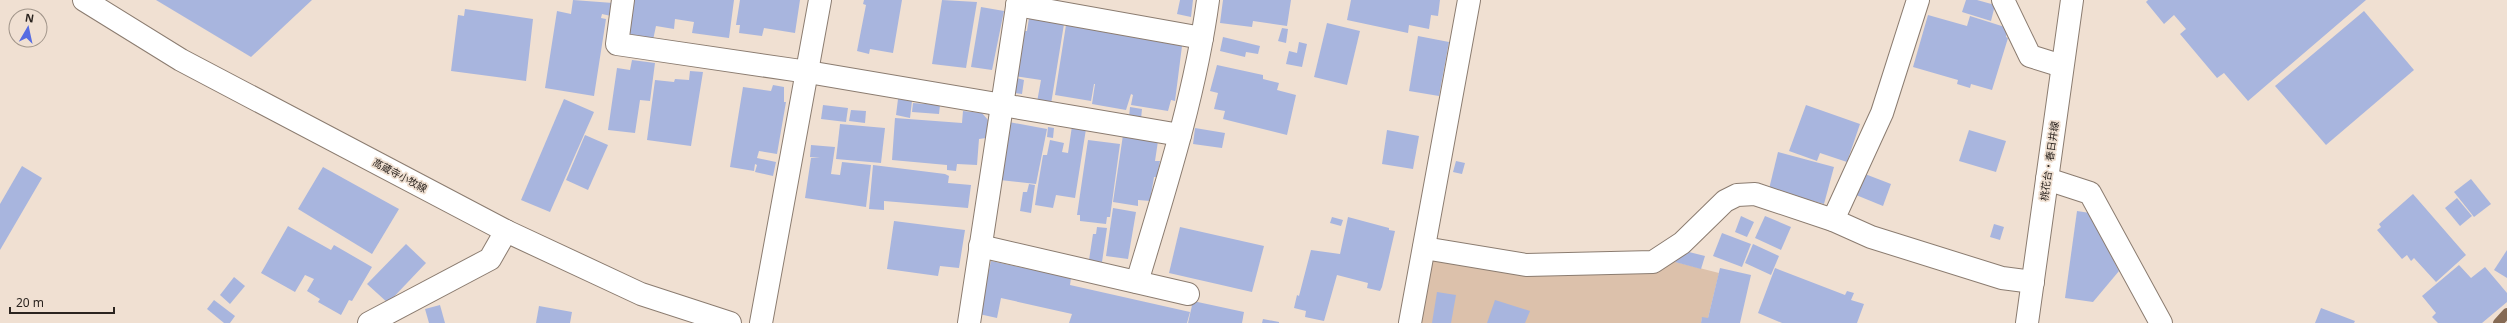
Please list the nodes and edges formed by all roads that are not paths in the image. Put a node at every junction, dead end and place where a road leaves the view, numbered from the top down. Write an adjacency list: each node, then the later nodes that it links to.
1 (84, 0): 17 (street, 高蔵寺小牧線)
2 (623, 0): 12 (street)
3 (820, 0): 12 (street)
4 (1208, 0): 10 (street)
5 (1469, 0): 19 (street)
6 (1918, 0): 16 (street)
7 (2003, 0): 11 (street)
8 (2072, 0): 11 (street, 桃花台・春日井線)
9 (1017, 3): 10 (street); 13 (street)
10 (1202, 38): 14 (street)
11 (2062, 66): 15 (street, 桃花台・春日井線)
12 (808, 72): 13 (street); 25 (street)
13 (1001, 105): 14 (street); 18 (street)
14 (1180, 135): 20 (street)
15 (2047, 179): 21 (street, 桃花台・春日井線); 29 (street)
16 (1833, 220): 19 (street); 21 (street)
17 (506, 231): 23 (street); 24 (street, 高蔵寺小牧線)
18 (980, 246): 20 (street); 26 (street)
19 (1424, 248): 27 (street)
20 (1137, 282): 22 (street)
21 (2033, 282): 28 (street, 桃花台・春日井線)
22 (1188, 294)
23 (369, 323)
24 (730, 323)
25 (761, 323)
26 (969, 323)
27 (1410, 323)
28 (2027, 323)
29 (2161, 323)

